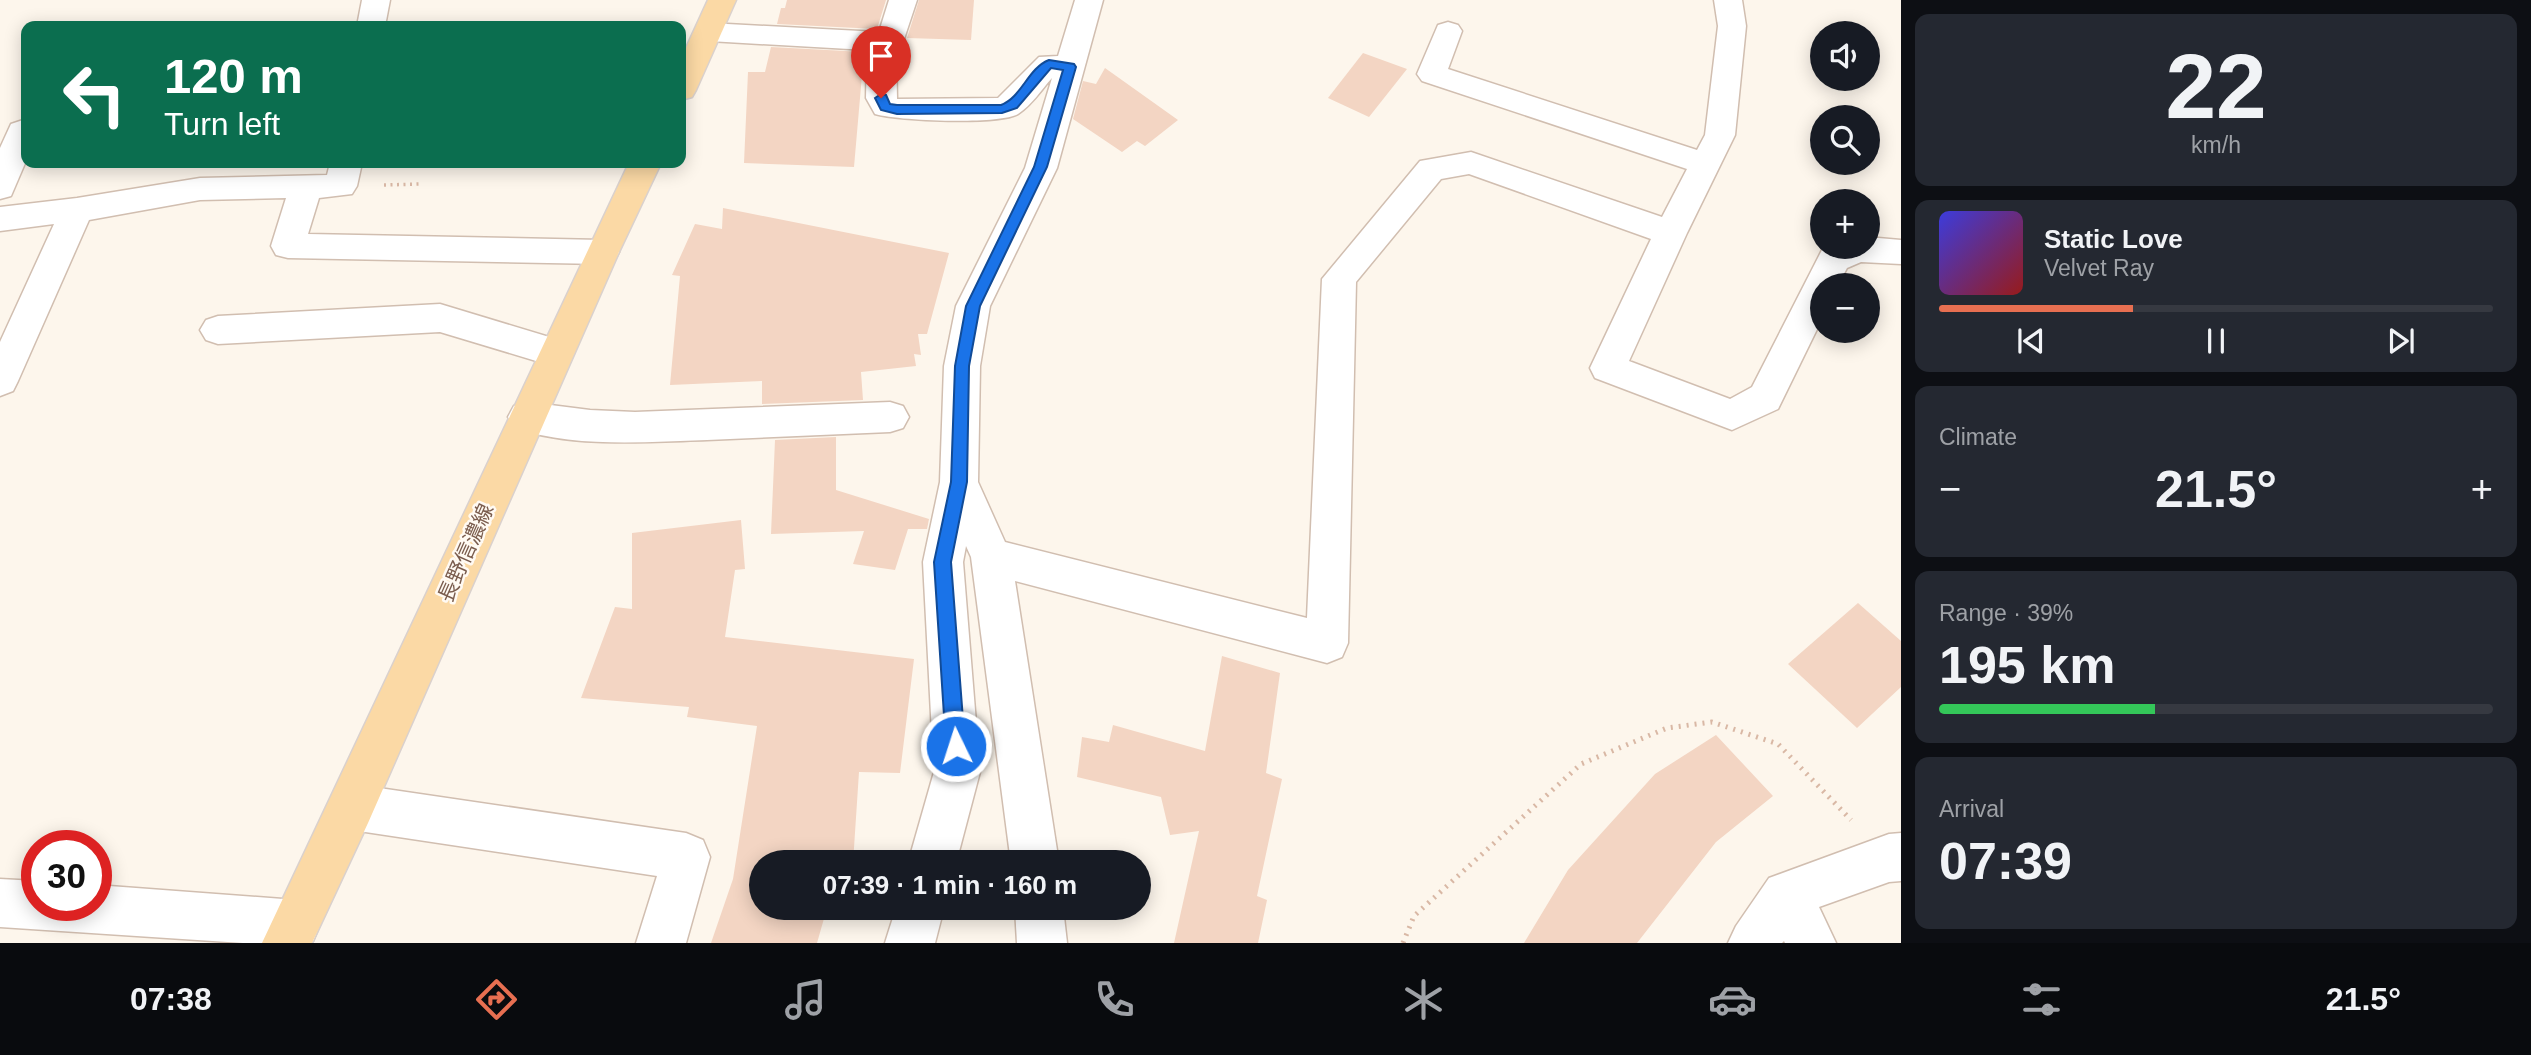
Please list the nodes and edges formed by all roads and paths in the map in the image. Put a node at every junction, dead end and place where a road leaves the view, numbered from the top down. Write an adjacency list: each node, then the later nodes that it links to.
1 (376, 0): 6 (street)
2 (722, 0): 8 (main road)
3 (904, 0): 9 (street)
4 (1089, 0): 10 (street)
5 (1728, 0): 13 (street)
6 (372, 21)
7 (1448, 31): 13 (street)
8 (709, 32): 9 (street); 11 (main road)
9 (882, 41): 10 (street)
10 (1070, 67): 28 (street)
11 (686, 80)
12 (21, 134): 17 (street)
13 (1705, 164): 20 (street)
14 (344, 168): 16 (street)
15 (643, 168): 21 (main road, 長野信濃線)
16 (306, 186): 18 (street); 21 (street)
17 (0, 188)
18 (77, 210): 19 (street); 25 (street)
19 (0, 219)
20 (1670, 233): 22 (street); 29 (street)
21 (602, 252): 24 (main road, 長野信濃線)
22 (1901, 252)
23 (218, 330): 24 (street)
24 (556, 353): 26 (main road, 長野信濃線)
25 (0, 382)
26 (527, 417): 27 (street); 30 (main road, 長野信濃線)
27 (890, 417)
28 (959, 482): 29 (street); 31 (street)
29 (991, 557): 32 (street)
30 (352, 807): 38 (main road, 長野信濃線); 39 (street)
31 (936, 850)
32 (1033, 850)
33 (1895, 858): 34 (street); 42 (path)
34 (1786, 895): 43 (street); 44 (street)
35 (0, 904): 38 (street)
36 (917, 920): 40 (street)
37 (1040, 920): 41 (street)
38 (292, 934)
39 (660, 943)
40 (910, 943)
41 (1042, 943)
42 (1402, 943)
43 (1753, 943)
44 (1811, 943)

